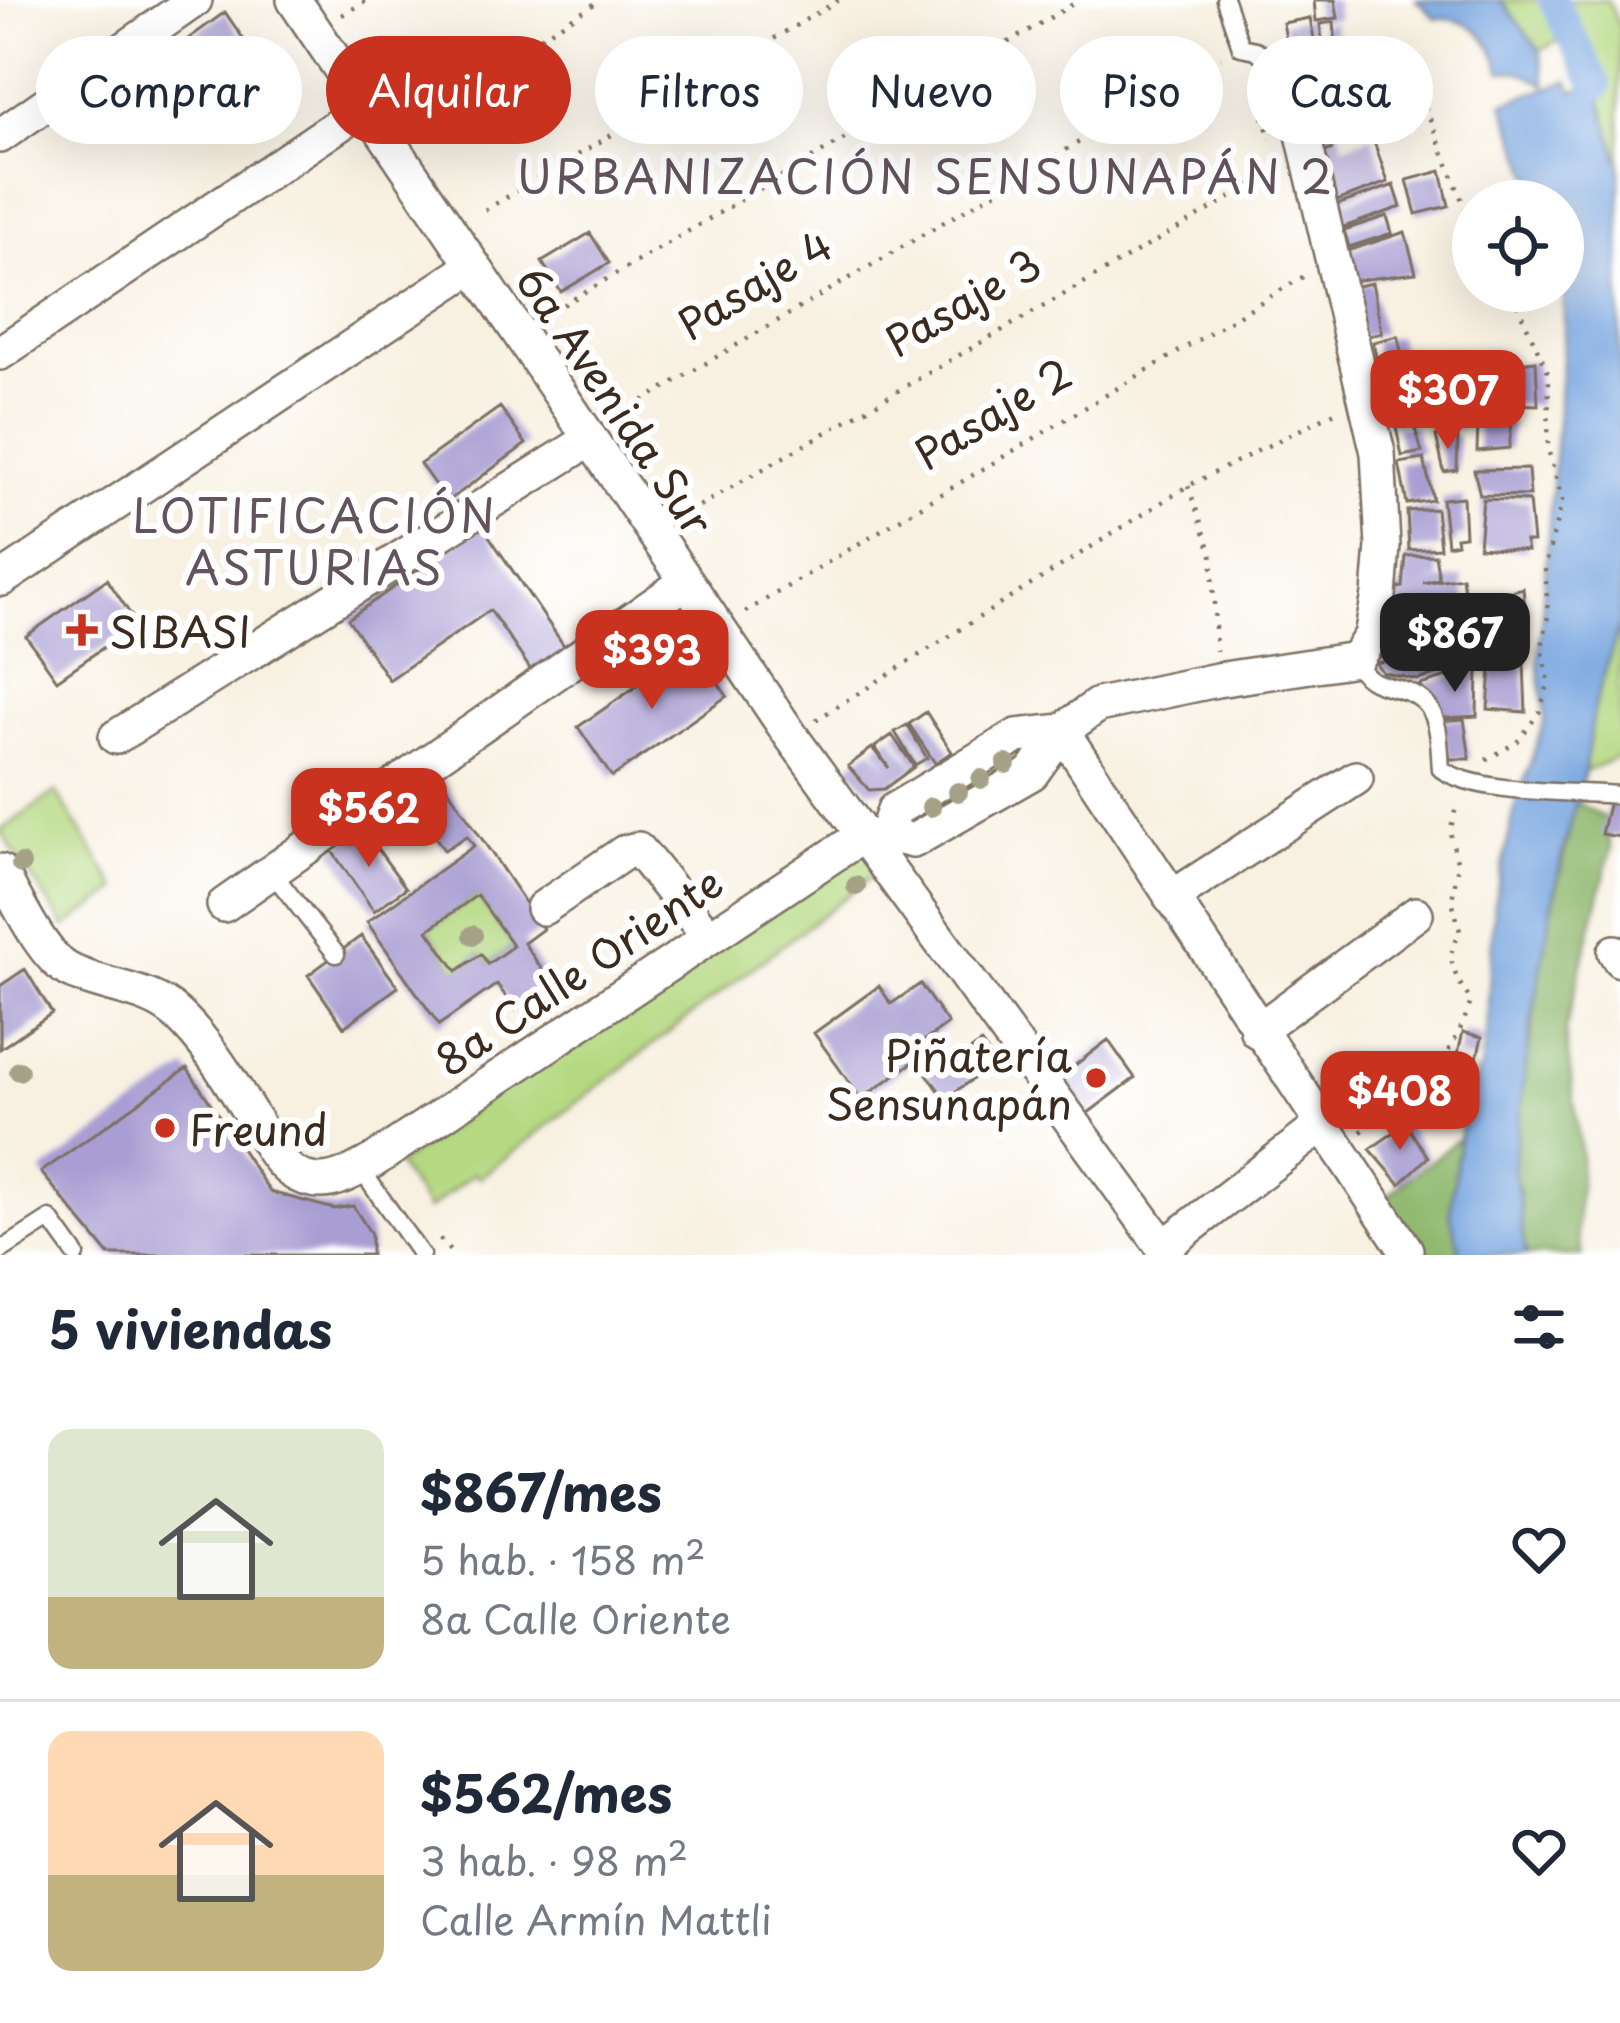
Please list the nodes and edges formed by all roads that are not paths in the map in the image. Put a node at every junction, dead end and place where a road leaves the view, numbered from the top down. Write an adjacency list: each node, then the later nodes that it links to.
1 (195, 0): 6 (street)
2 (294, 0): 4 (street, 6a Avenida Sur)
3 (1225, 0): 5 (lane)
4 (326, 48)
5 (1247, 48)
6 (0, 136)
7 (335, 144): 11 (street)
8 (390, 144): 10 (street, 6a Avenida Sur)
9 (1306, 144): 15 (street)
10 (472, 267): 12 (street, 6a Avenida Sur); 13 (street)
11 (0, 353)
12 (589, 440): 14 (street, 6a Avenida Sur); 17 (street)
13 (2, 579)
14 (686, 582): 20 (street, 6a Avenida Sur); 22 (street)
15 (1364, 648): 16 (street, 8a Calle Oriente); 19 (lane)
16 (1062, 731): 20 (street, 8a Calle Oriente); 23 (street)
17 (116, 737)
18 (1356, 778): 23 (street)
19 (1618, 795)
20 (877, 836): 27 (street, 8a Calle Oriente); 34 (street, 6a Avenida Sur)
21 (0, 871): 31 (street)
22 (271, 871): 24 (street); 28 (lane)
23 (1171, 898): 29 (street)
24 (224, 905)
25 (543, 908): 27 (street)
26 (1416, 914): 29 (street)
27 (709, 937): 31 (street, 8a Calle Oriente)
28 (336, 954)
29 (1258, 1030): 30 (street)
30 (1329, 1138): 32 (street); 34 (street)
31 (350, 1174): 36 (lane)
32 (1406, 1250)
33 (0, 1251): 35 (lane)
34 (1166, 1251)
35 (76, 1255)
36 (422, 1255)

